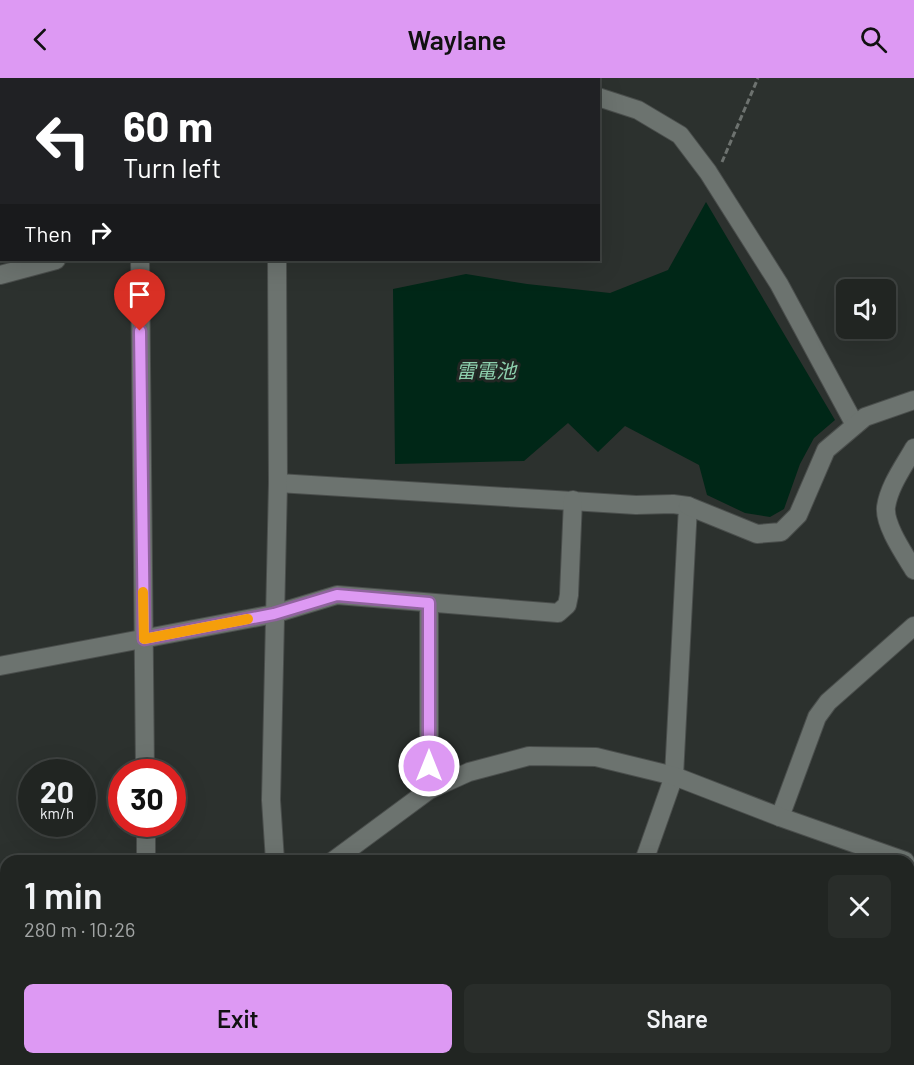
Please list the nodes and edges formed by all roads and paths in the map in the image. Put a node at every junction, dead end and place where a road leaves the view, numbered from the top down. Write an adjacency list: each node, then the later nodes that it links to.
1 (758, 78): 3 (path)
2 (600, 98): 3 (street)
3 (708, 172): 9 (street)
4 (52, 261): 7 (street)
5 (140, 261): 18 (street)
6 (277, 261): 11 (street)
7 (0, 275)
8 (914, 400): 9 (street)
9 (855, 424): 13 (street)
10 (914, 448): 14 (street)
11 (278, 483): 12 (street); 16 (street)
12 (573, 500): 13 (street); 15 (street)
13 (688, 506): 21 (street)
14 (914, 570)
15 (429, 603): 16 (street); 22 (street)
16 (274, 614): 18 (street); 26 (street)
17 (914, 626): 23 (street)
18 (144, 639): 19 (street); 20 (street)
19 (0, 666)
20 (145, 759)
21 (674, 776): 22 (street); 23 (street); 28 (street)
22 (429, 790): 27 (street)
23 (780, 817): 29 (street)
24 (146, 837): 25 (street)
25 (146, 855)
26 (274, 855)
27 (341, 855)
28 (646, 855)
29 (887, 855)

